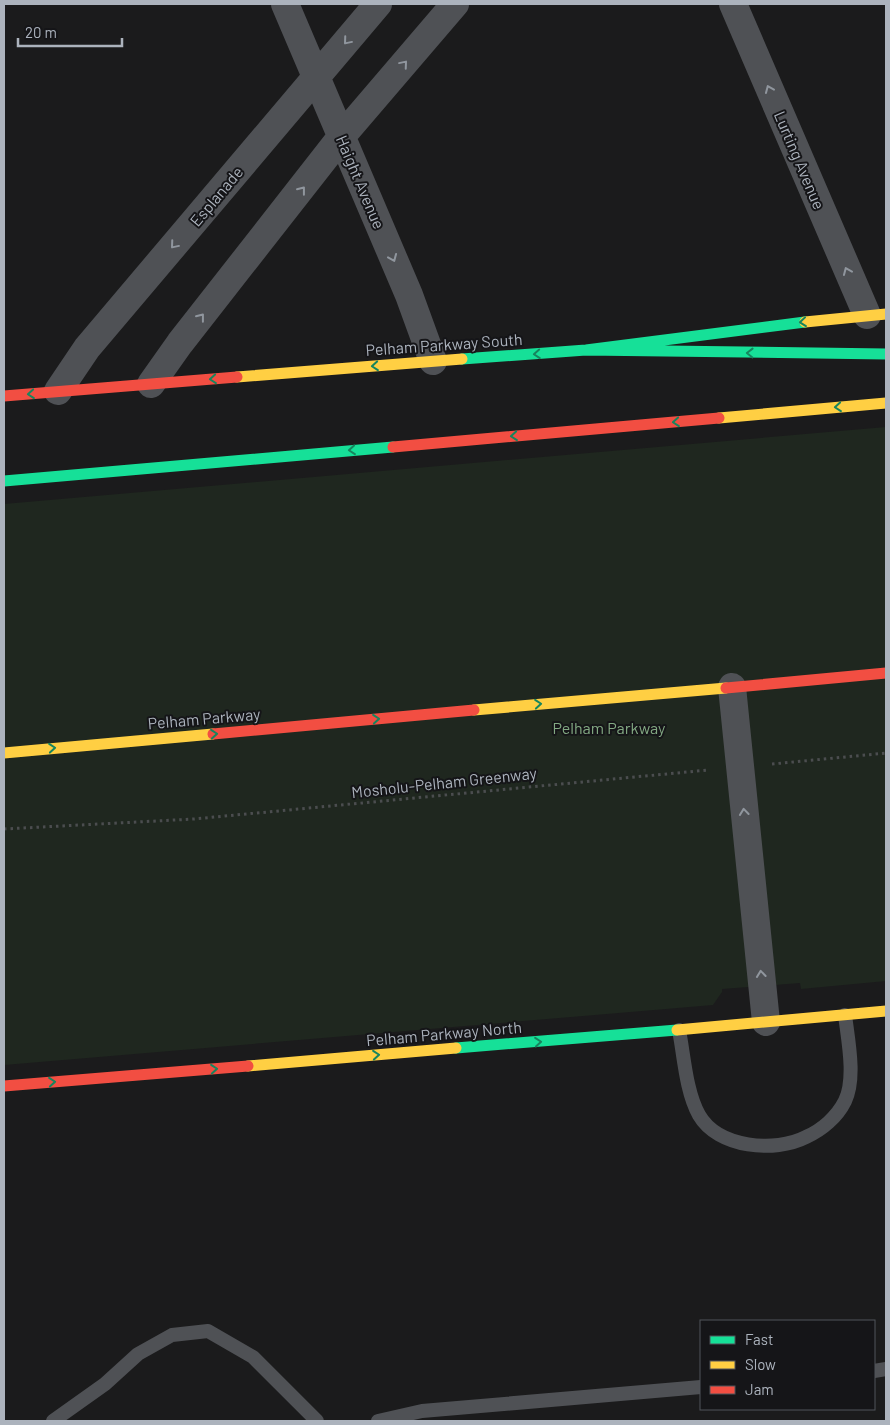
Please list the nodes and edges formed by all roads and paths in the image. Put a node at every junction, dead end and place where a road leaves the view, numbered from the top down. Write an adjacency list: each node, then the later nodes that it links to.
1 (285, 4): 5 (street, Haight Avenue)
2 (378, 4): 5 (street, Esplanade, one-way to 5)
3 (455, 4): 6 (street, one-way to 3)
4 (733, 4): 7 (street, Lurting Avenue, one-way to 4)
5 (316, 77): 6 (street, Haight Avenue); 12 (street, Esplanade, one-way to 12)
6 (342, 136): 10 (street, Haight Avenue, one-way to 10); 11 (street, one-way to 6)
7 (876, 315): 8 (main road, Pelham Parkway South, one-way to 8)
8 (586, 350): 9 (main road, one-way to 8); 10 (main road, Pelham Parkway South, one-way to 10)
9 (886, 354)
10 (433, 361): 11 (main road, Pelham Parkway South, one-way to 11)
11 (151, 384): 12 (main road, Pelham Parkway South)
12 (58, 391): 13 (main road, Pelham Parkway South, one-way to 13)
13 (4, 395)
14 (886, 403): 15 (main road, one-way to 15)
15 (4, 481)
16 (886, 673): 17 (main road, Pelham Parkway)
17 (732, 686): 18 (main road, Pelham Parkway, one-way to 17); 20 (street)
18 (4, 753)
19 (886, 753): 20 (path, Mosholu-Pelham Greenway)
20 (739, 767): 21 (path, Mosholu-Pelham Greenway); 24 (street, one-way to 20)
21 (4, 828)
22 (886, 1011): 23 (main road, Pelham Parkway North)
23 (846, 1015): 24 (main road, Pelham Parkway North); 25 (lane)
24 (766, 1022): 25 (main road, Pelham Parkway North)
25 (679, 1030): 26 (main road, Pelham Parkway North, one-way to 25)
26 (4, 1086)
27 (700, 1387): 30 (lane)
28 (54, 1421): 29 (lane)
29 (317, 1421)
30 (378, 1421)

